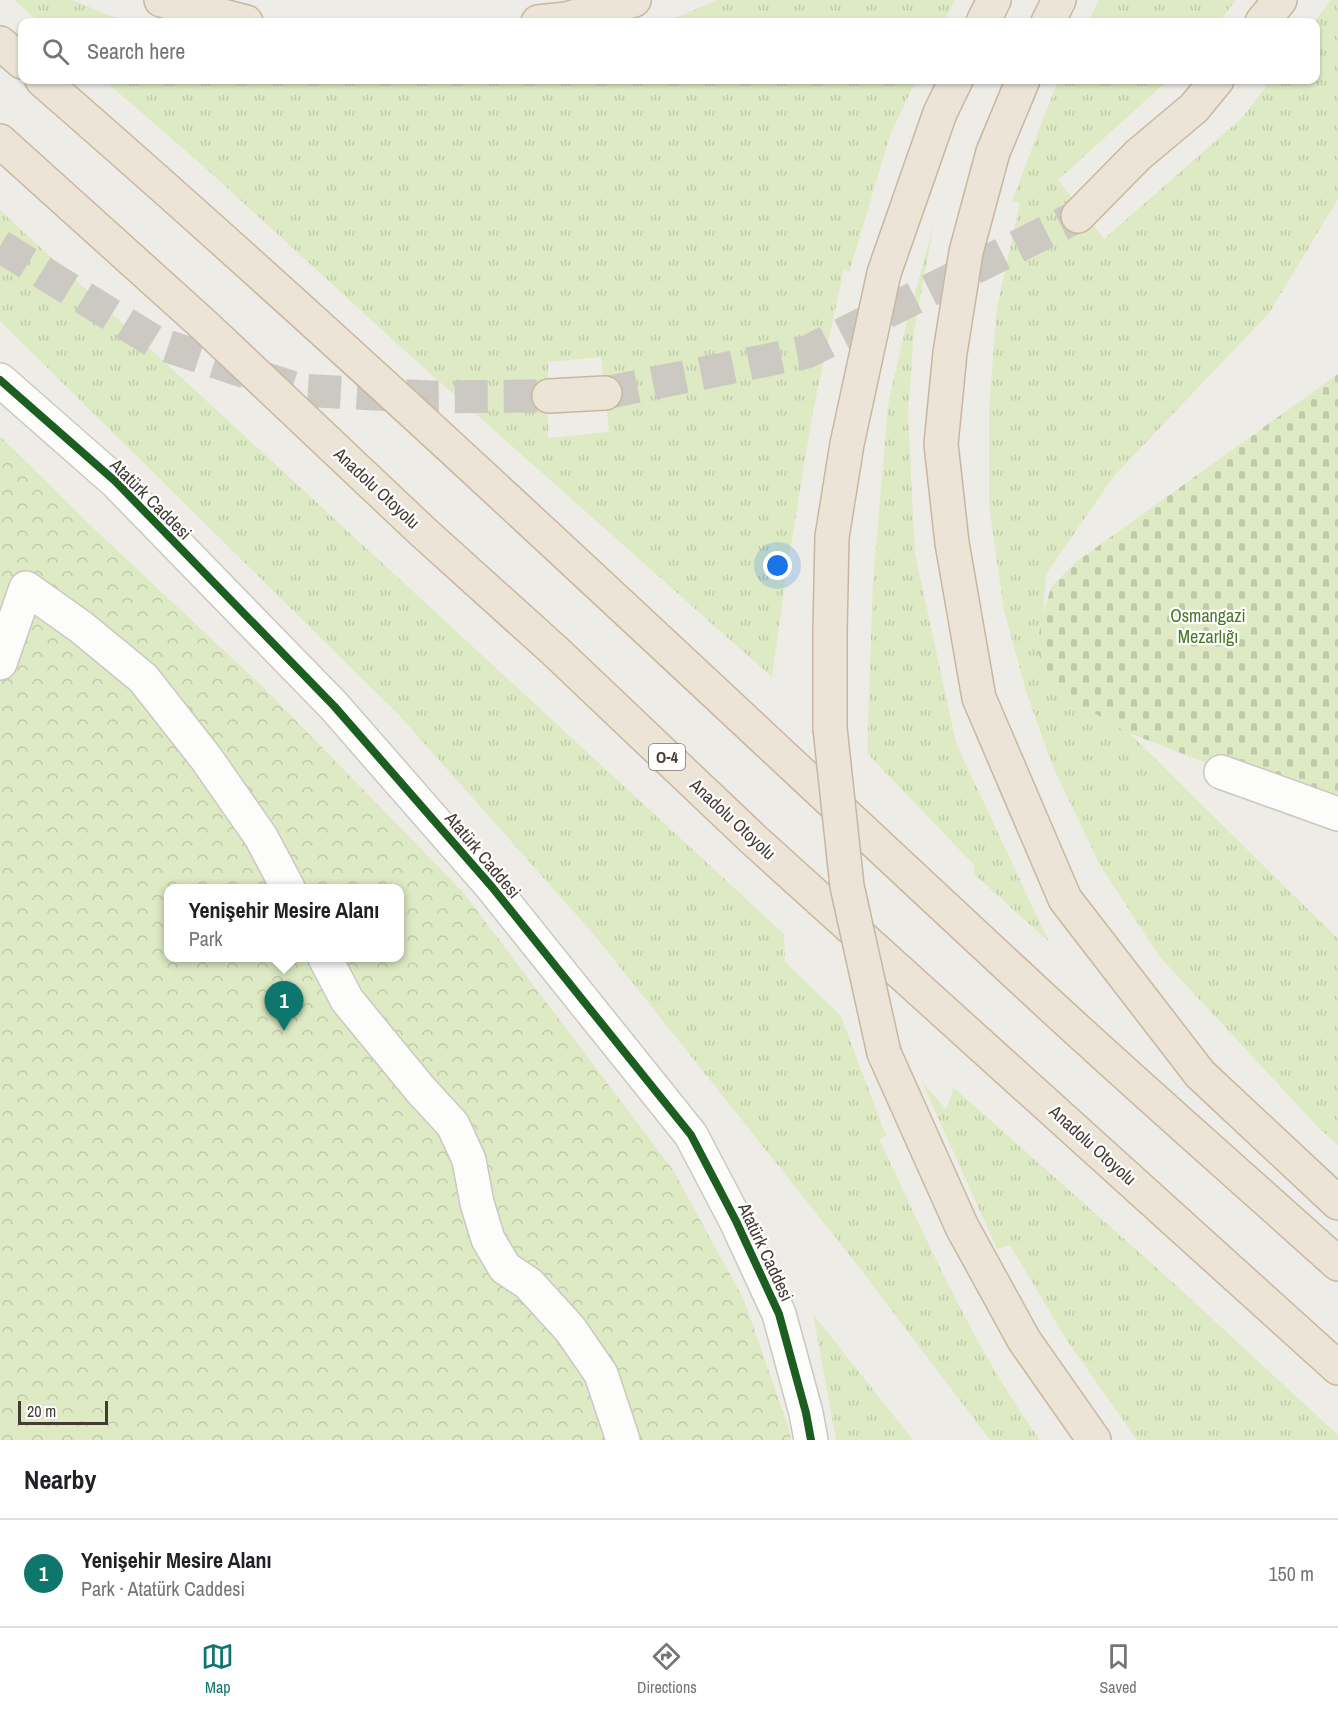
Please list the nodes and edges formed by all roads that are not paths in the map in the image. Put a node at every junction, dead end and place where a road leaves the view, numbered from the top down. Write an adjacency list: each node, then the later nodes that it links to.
1 (161, 0): 6 (highway)
2 (634, 0): 7 (highway)
3 (994, 0): 8 (highway)
4 (1059, 0): 9 (highway)
5 (1280, 0): 10 (highway)
6 (231, 18)
7 (570, 18)
8 (985, 18)
9 (1050, 18)
10 (1265, 18)
11 (0, 43): 12 (highway)
12 (18, 59)
13 (46, 84): 28 (highway)
14 (954, 84): 32 (highway, bridge)
15 (1021, 84): 27 (highway)
16 (1214, 84): 18 (highway)
17 (0, 141): 29 (highway, Anadolu Otoyolu / O-4)
18 (1078, 216)
19 (0, 380): 31 (street, Atatürk Caddesi)
20 (605, 393): 21 (highway)
21 (549, 396)
22 (0, 663): 25 (street)
23 (1221, 772): 24 (street)
24 (1338, 814)
25 (286, 884)
26 (327, 962): 30 (street)
27 (1338, 1203)
28 (1338, 1264)
29 (1338, 1368)
30 (622, 1440)
31 (811, 1440)
32 (1094, 1440)

